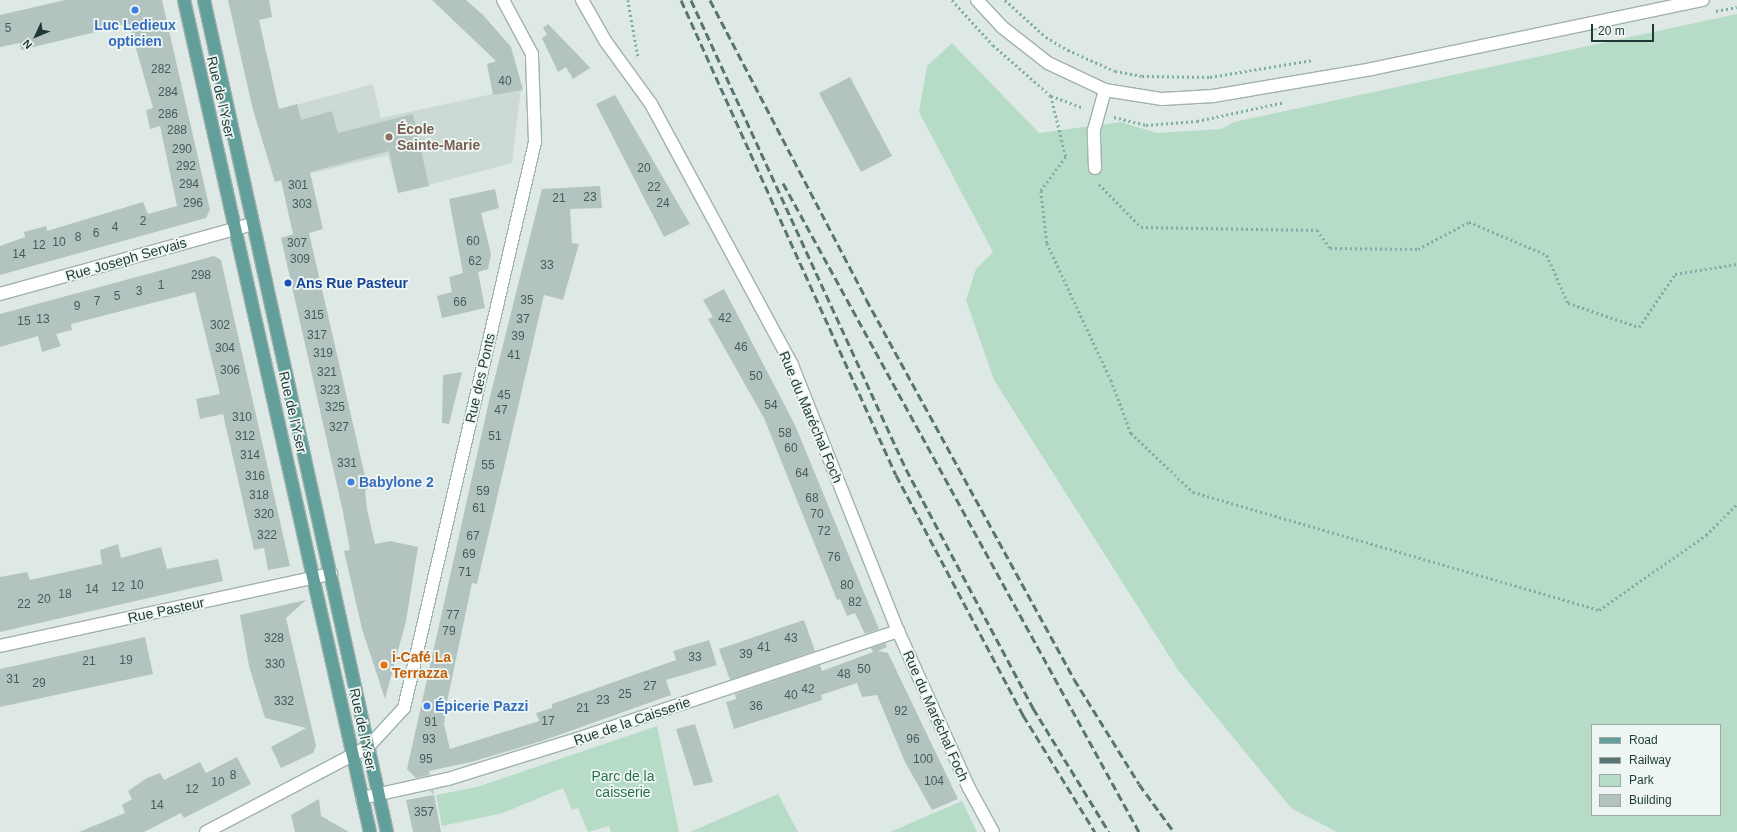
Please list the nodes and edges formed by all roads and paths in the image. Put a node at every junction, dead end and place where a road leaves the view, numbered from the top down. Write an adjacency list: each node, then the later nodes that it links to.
1 (184, 0): 15 (main road, Rue de l'Yser)
2 (204, 0): 14 (main road, Rue de l'Yser)
3 (503, 0): 23 (street, Rue des Ponts)
4 (582, 0): 10 (street, Rue du Maréchal Foch)
5 (628, 0): 10 (path)
6 (977, 0): 11 (street)
7 (1005, 0): 9 (path)
8 (1702, 0): 11 (street)
9 (1316, 60)
10 (633, 78): 21 (street, Rue du Maréchal Foch)
11 (1105, 90): 13 (street)
12 (1051, 96): 18 (path)
13 (1095, 168): 16 (path)
14 (253, 224): 15 (street, Rue Joseph Servais); 19 (main road, Rue de l'Yser)
15 (235, 229): 17 (street, Rue Joseph Servais); 20 (main road, Rue de l'Yser)
16 (1737, 264)
17 (0, 294)
18 (1737, 504)
19 (331, 574): 20 (street, Rue Pasteur); 23 (main road, Rue de l'Yser)
20 (315, 578): 22 (street, Rue Pasteur); 24 (main road, Rue de l'Yser)
21 (898, 631): 25 (street, Rue de la Caisserie); 30 (street, Rue du Maréchal Foch)
22 (0, 646)
23 (368, 747): 24 (street, Rue des Ponts); 25 (main road, Rue de l'Yser)
24 (353, 755): 26 (main road, Rue de l'Yser); 27 (street, Rue des Ponts)
25 (378, 794): 26 (street, Rue de la Caisserie); 29 (main road, Rue de l'Yser)
26 (362, 798): 28 (main road, Rue de l'Yser)
27 (206, 832)
28 (370, 832)
29 (387, 832)
30 (993, 832)

